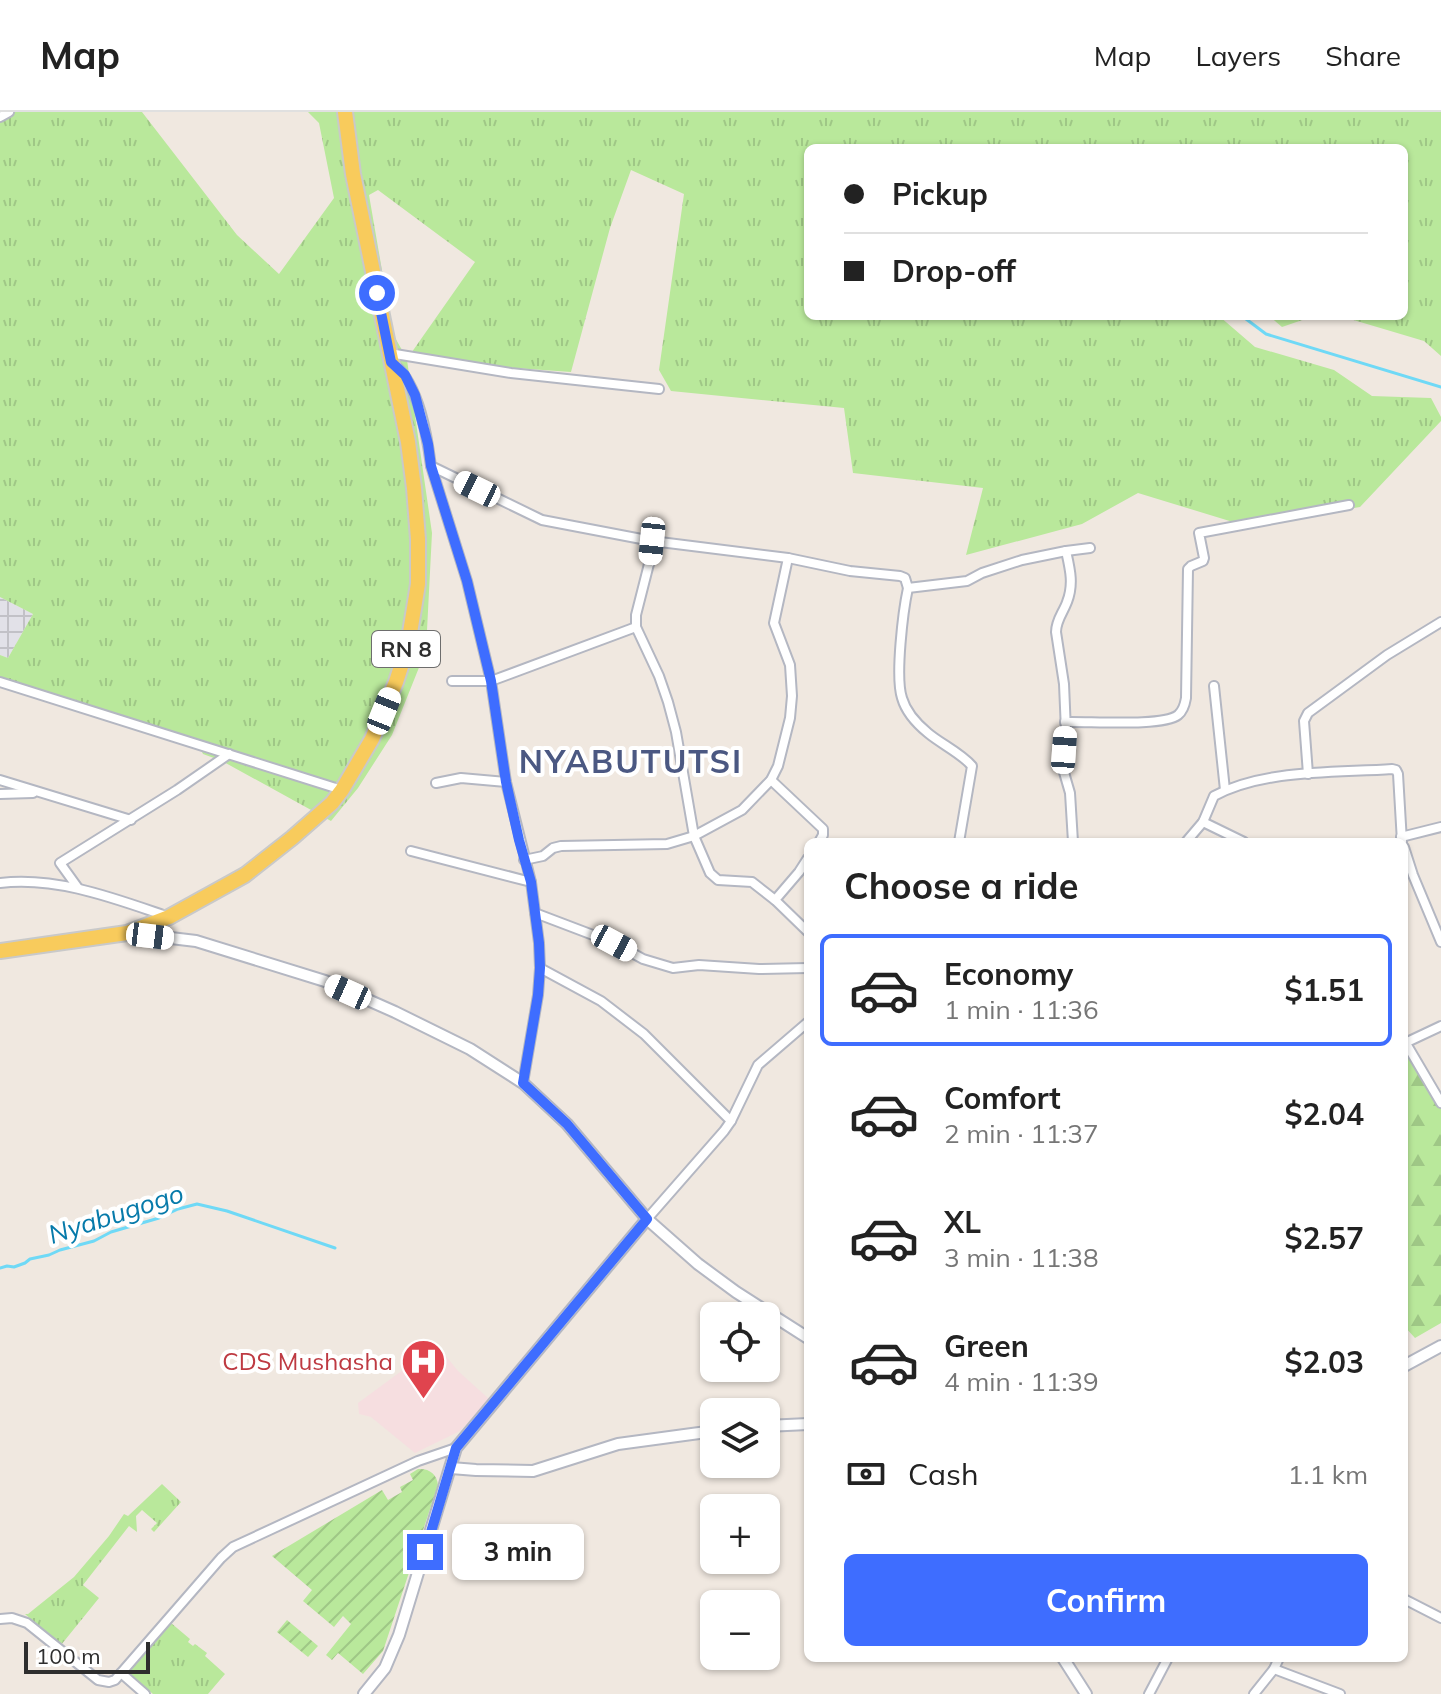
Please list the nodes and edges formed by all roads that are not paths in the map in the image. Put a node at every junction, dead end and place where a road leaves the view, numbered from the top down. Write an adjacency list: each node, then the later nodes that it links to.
1 (9, 112): 3 (street)
2 (345, 112): 4 (main road, RN 8)
3 (0, 117)
4 (390, 358): 5 (street); 6 (street); 26 (main road, RN 8)
5 (659, 389)
6 (431, 466): 8 (street); 16 (street)
7 (1349, 505): 19 (street)
8 (652, 541): 11 (street); 14 (street)
9 (1090, 548): 10 (street)
10 (1066, 551): 12 (street); 19 (street)
11 (788, 558): 12 (street); 23 (street)
12 (908, 588): 35 (street)
13 (1441, 622): 21 (street)
14 (636, 627): 16 (street); 33 (street)
15 (452, 681): 16 (street)
16 (491, 681): 24 (street)
17 (0, 682): 20 (street)
18 (1214, 686): 27 (street)
19 (1065, 722): 36 (street)
20 (229, 754): 26 (street); 30 (street)
21 (1308, 774): 27 (street); 39 (street)
22 (0, 780): 28 (street)
23 (771, 780): 33 (street); 34 (street)
24 (506, 782): 25 (street); 42 (street)
25 (436, 783)
26 (342, 790): 50 (main road, RN 8)
27 (1225, 790): 31 (street)
28 (37, 792): 29 (street); 30 (street)
29 (0, 794)
30 (131, 820): 47 (street)
31 (1203, 822): 37 (street); 38 (street)
32 (1441, 827): 40 (street)
33 (694, 836): 42 (street); 48 (street)
34 (821, 838)
35 (960, 838)
36 (1073, 838)
37 (1189, 838)
38 (1236, 838)
39 (1402, 838)
40 (1408, 840)
41 (411, 851): 45 (street)
42 (524, 860): 45 (street)
43 (804, 864): 48 (street)
44 (1408, 873): 53 (street)
45 (531, 882): 49 (street)
46 (0, 883): 47 (street)
47 (78, 888): 50 (street)
48 (775, 900): 51 (street)
49 (535, 913): 55 (street); 56 (street)
50 (169, 917): 52 (main road, RN 8)
51 (804, 928)
52 (127, 933): 54 (main road, RN 8); 61 (street)
53 (1441, 942)
54 (0, 951)
55 (540, 968): 61 (street); 63 (street)
56 (804, 968)
57 (804, 1025): 63 (street)
58 (1441, 1026): 59 (street)
59 (1408, 1041)
60 (1408, 1047): 62 (street)
61 (523, 1083): 64 (street)
62 (1441, 1103)
63 (731, 1121): 64 (street)
64 (647, 1219): 65 (street); 71 (street)
65 (804, 1335)
66 (1441, 1346): 67 (street)
67 (1408, 1364)
68 (804, 1424): 69 (street)
69 (780, 1425)
70 (700, 1433): 72 (street)
71 (456, 1448): 72 (street); 80 (street)
72 (451, 1468): 82 (street)
73 (1408, 1601): 74 (street)
74 (1441, 1618)
75 (0, 1619): 80 (street)
76 (1066, 1662): 83 (street)
77 (1166, 1662): 84 (street)
78 (1277, 1662): 79 (street)
79 (1274, 1669): 85 (street); 86 (street)
80 (121, 1673): 81 (street)
81 (145, 1694)
82 (364, 1694)
83 (1086, 1694)
84 (1149, 1694)
85 (1254, 1694)
86 (1340, 1694)

